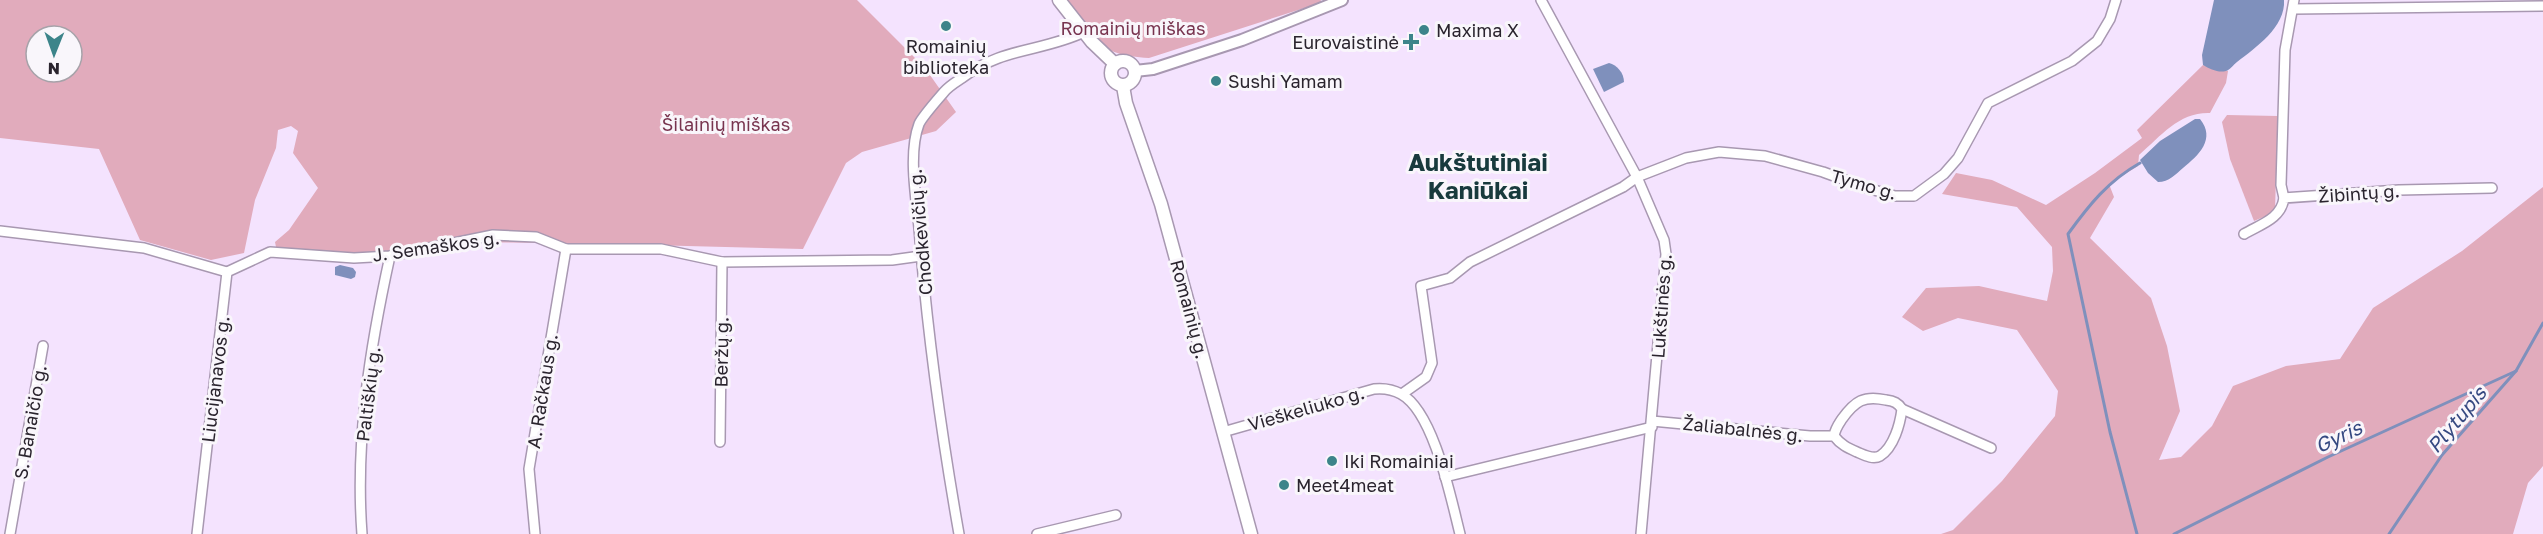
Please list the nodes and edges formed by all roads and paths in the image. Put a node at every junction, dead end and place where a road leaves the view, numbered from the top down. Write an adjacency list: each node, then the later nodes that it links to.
1 (1059, 0): 8 (main road)
2 (1342, 0): 5 (street)
3 (1541, 0): 12 (street, Lukštinės g.)
4 (2116, 0): 12 (street, Tymo g.)
5 (1323, 4): 10 (street)
6 (2294, 5): 7 (street); 14 (street)
7 (2543, 6)
8 (1084, 32): 9 (main road); 19 (street, Chodkevičių g.)
9 (1115, 64): 10 (main road); 11 (main road)
10 (1135, 71): 11 (main road)
11 (1123, 86): 26 (main road, Romainių g.)
12 (1637, 177): 23 (street, Tymo g.); 25 (street, Lukštinės g.)
13 (2492, 188): 14 (street, Žibintų g.)
14 (2284, 198): 16 (street)
15 (0, 231): 21 (street)
16 (2244, 234)
17 (566, 249): 18 (street, J. Semaškos g.); 20 (street, J. Semaškos g.); 35 (street, A. Račkaus g.)
18 (390, 256): 21 (street, J. Semaškos g.); 34 (street, Paltiškių g.)
19 (921, 256): 20 (street, J. Semaškos g.); 36 (street, Chodkevičių g.)
20 (722, 262): 28 (street, Beržų g.)
21 (227, 272): 33 (street, Liucijanavos g.)
22 (43, 346): 32 (street, S. Banaičio g.)
23 (1402, 394): 26 (street, Vieškeliuko g.); 30 (street)
24 (1902, 409): 27 (street); 27 (street); 29 (street)
25 (1652, 424): 27 (street, Žaliabalnės g.); 30 (street); 40 (street, Lukštinės g.)
26 (1223, 432): 38 (main road, Romainių g.)
27 (1834, 436)
28 (720, 442)
29 (1991, 448)
30 (1445, 477): 39 (street)
31 (1116, 514): 37 (street)
32 (10, 534)
33 (197, 534)
34 (362, 534)
35 (536, 534)
36 (959, 534)
37 (1037, 534)
38 (1251, 534)
39 (1460, 534)
40 (1641, 534)

